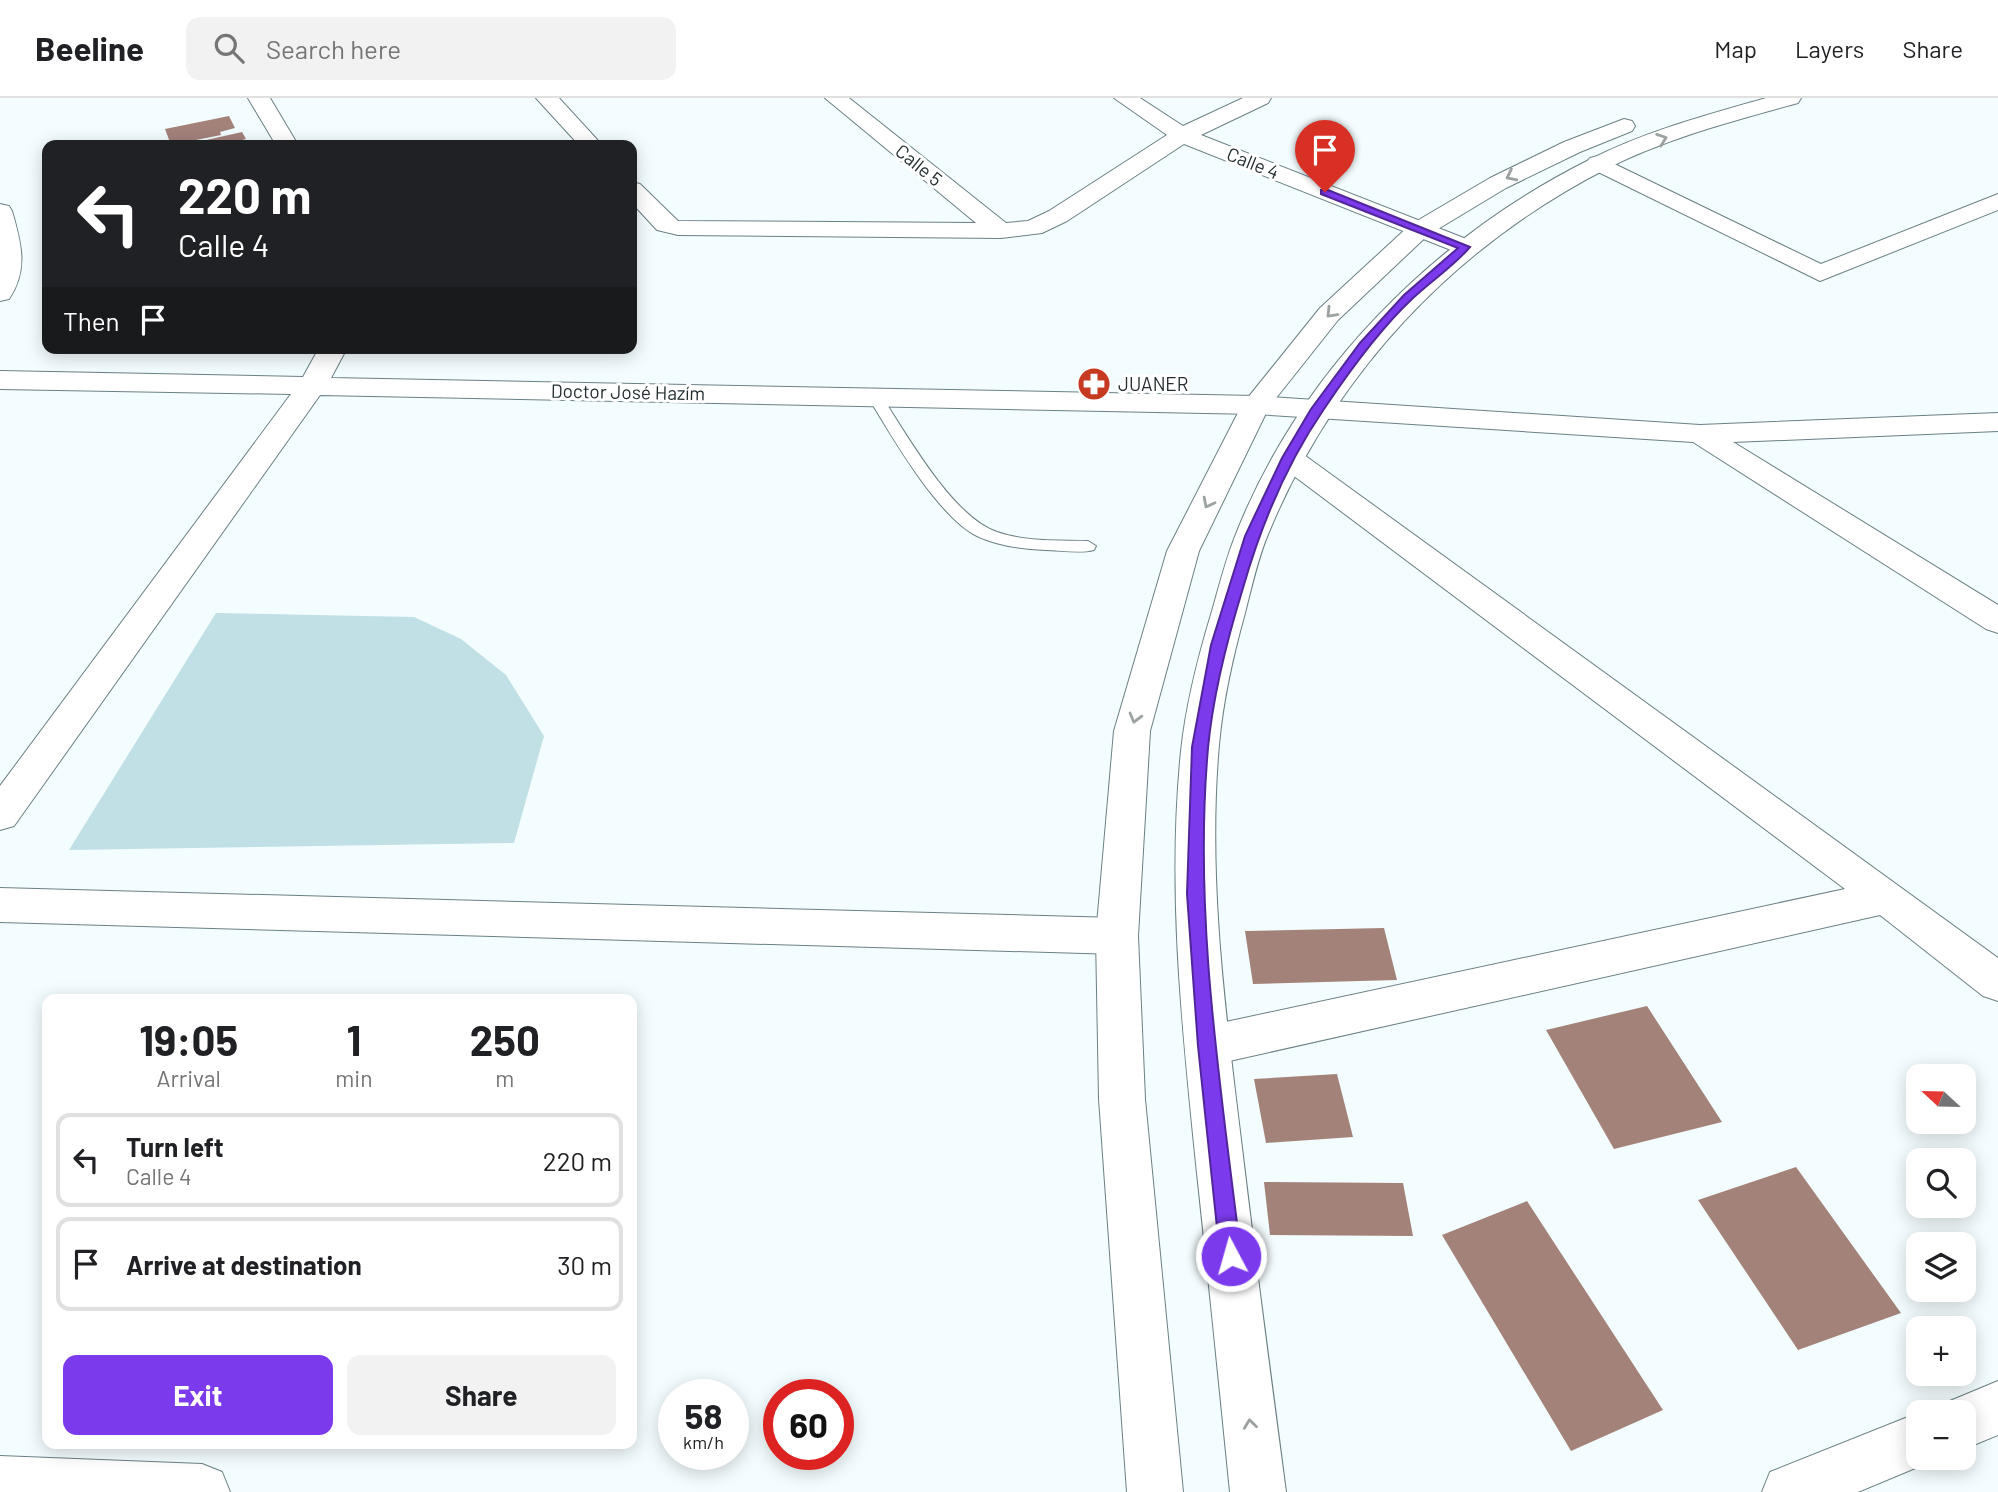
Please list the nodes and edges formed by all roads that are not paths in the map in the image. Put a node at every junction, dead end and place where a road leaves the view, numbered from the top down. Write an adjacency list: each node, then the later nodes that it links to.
1 (259, 98): 9 (street)
2 (547, 98): 10 (street)
3 (836, 98): 16 (street, Calle 5)
4 (1125, 98): 8 (street, Calle 4)
5 (1260, 98): 8 (street)
6 (1790, 98): 11 (street, one-way to 6)
7 (1651, 116): 15 (street, one-way to 15)
8 (1182, 135): 15 (street, Calle 4); 16 (street)
9 (285, 140)
10 (586, 140)
11 (1598, 163): 13 (street); 17 (street)
12 (637, 194): 16 (street)
13 (1998, 201)
14 (0, 211): 18 (street)
15 (1419, 230): 17 (street, Calle 4); 23 (street, one-way to 23)
16 (1001, 231)
17 (1465, 247): 24 (street)
18 (0, 293)
19 (330, 354): 21 (street)
20 (0, 380): 21 (street, Doctor José Hazím)
21 (312, 386): 22 (street, Doctor José Hazím); 30 (street)
22 (874, 397): 23 (street, Doctor José Hazím); 28 (lane)
23 (1256, 405): 24 (street, Doctor José Hazím); 33 (street, one-way to 33)
24 (1317, 409): 26 (street, Doctor José Hazím); 27 (street)
25 (1998, 422): 26 (street, Doctor José Hazím)
26 (1700, 434): 29 (street)
27 (1289, 458): 31 (street); 35 (street)
28 (1088, 546)
29 (1998, 621)
30 (0, 815)
31 (1886, 897): 34 (street); 35 (street)
32 (0, 905): 33 (street)
33 (1117, 936): 41 (street)
34 (1998, 983)
35 (1207, 1046): 42 (street, one-way to 35)
36 (1998, 1408): 37 (street)
37 (1976, 1417)
38 (1906, 1445): 43 (street)
39 (0, 1484): 40 (street)
40 (202, 1492)
41 (1155, 1492)
42 (1258, 1492)
43 (1790, 1492)

